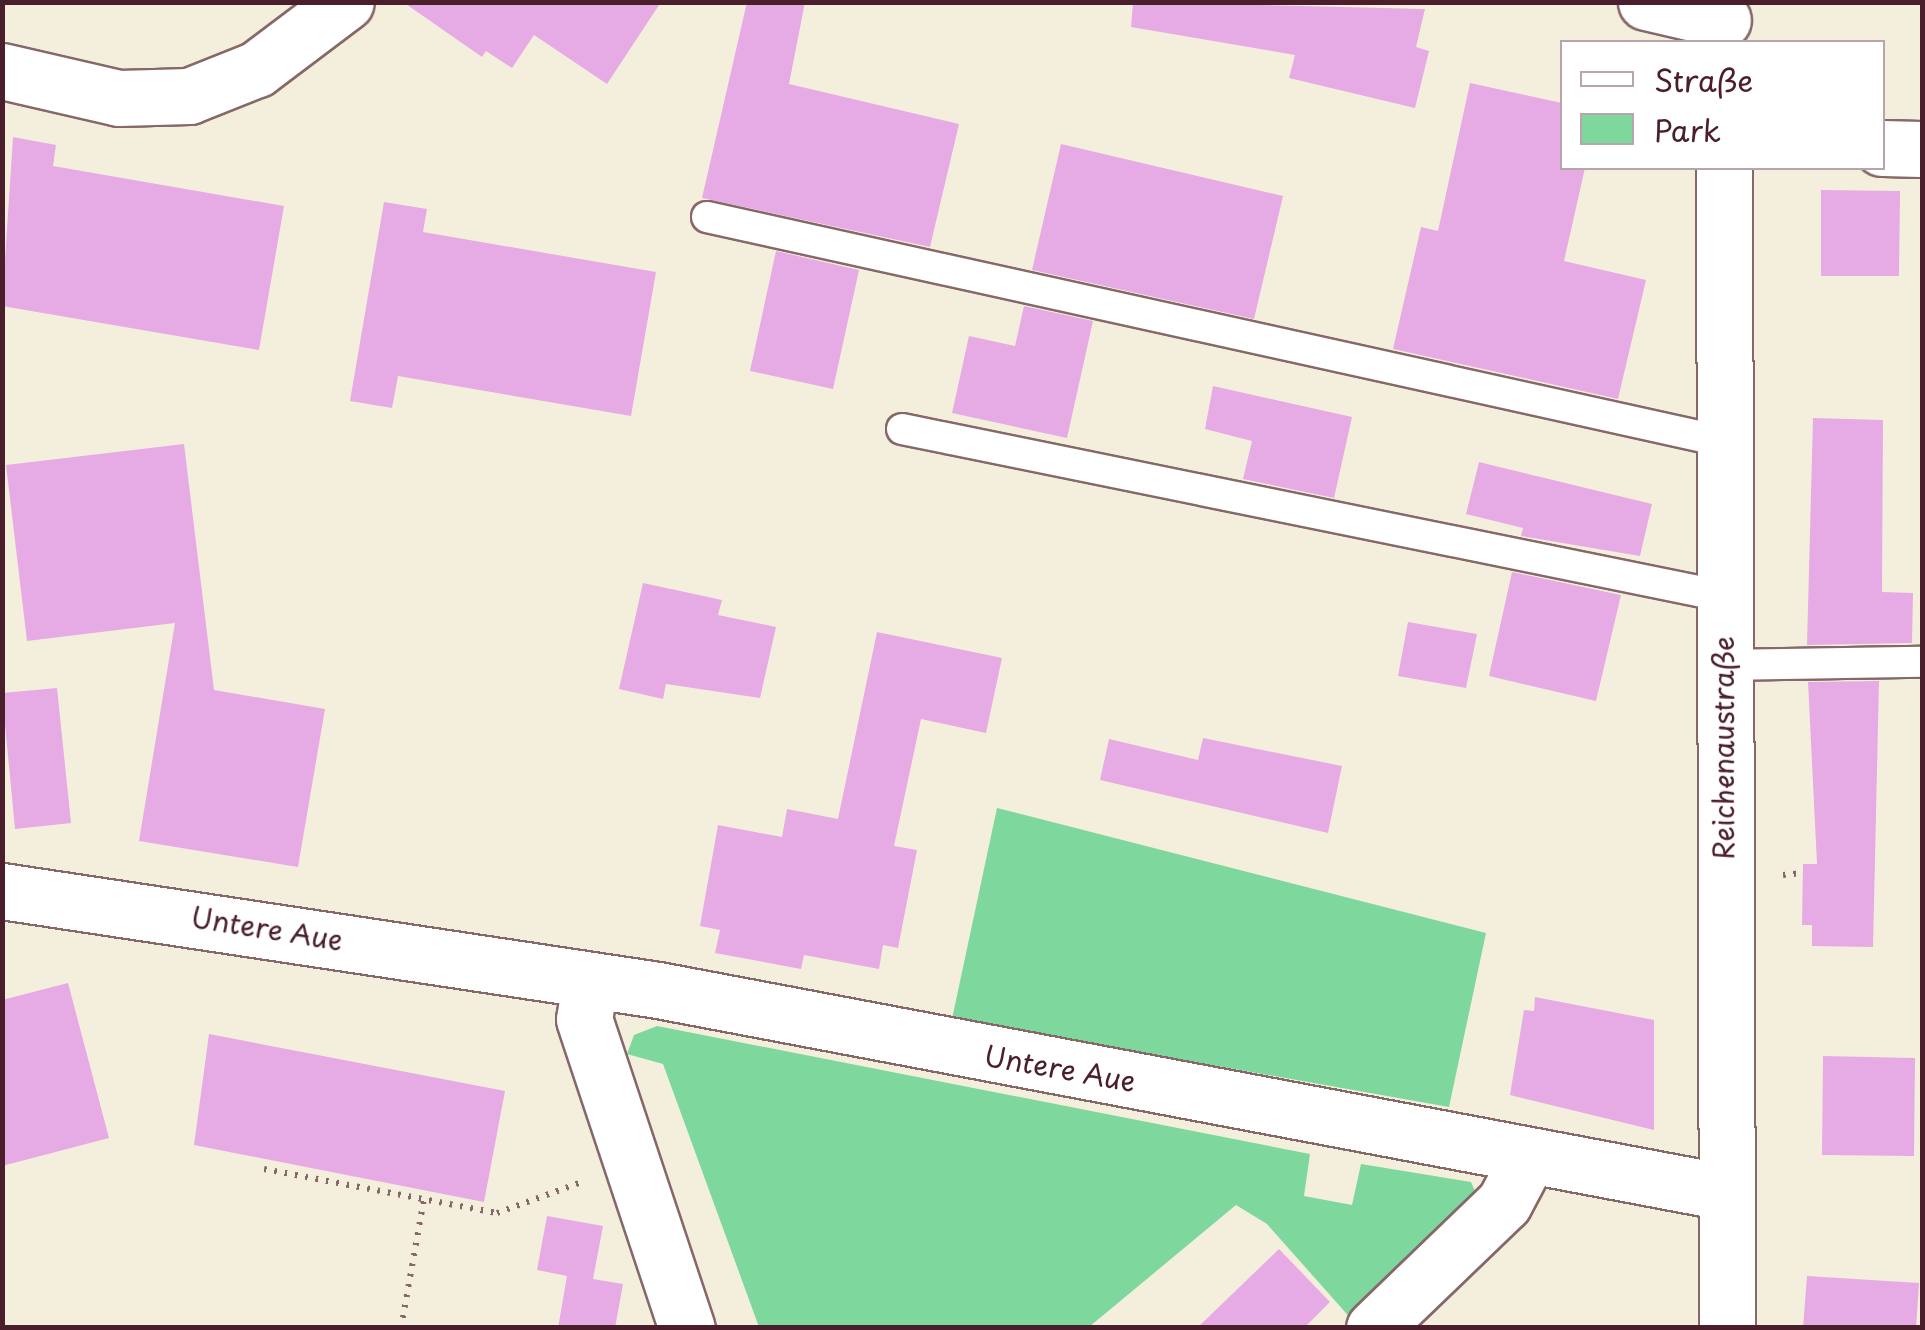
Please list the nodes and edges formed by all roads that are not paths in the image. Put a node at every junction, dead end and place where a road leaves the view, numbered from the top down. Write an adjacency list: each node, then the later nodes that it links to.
1 (346, 2): 4 (street)
2 (1646, 2): 3 (street)
3 (1723, 22)
4 (2, 72)
5 (1885, 148): 6 (street)
6 (1922, 149)
7 (1724, 170): 10 (street, Reichenaustraße)
8 (707, 217): 10 (lane)
9 (902, 429): 11 (lane)
10 (1722, 441): 11 (street, Reichenaustraße)
11 (1722, 596): 13 (street, Reichenaustraße)
12 (1922, 662): 13 (lane)
13 (1722, 665): 17 (street, Reichenaustraße)
14 (2, 891): 15 (street, Untere Aue)
15 (590, 982): 16 (street, Untere Aue); 18 (street)
16 (1529, 1156): 17 (street, Untere Aue); 19 (street)
17 (1725, 1192): 20 (street, Reichenaustraße)
18 (687, 1328)
19 (1374, 1328)
20 (1728, 1328)

